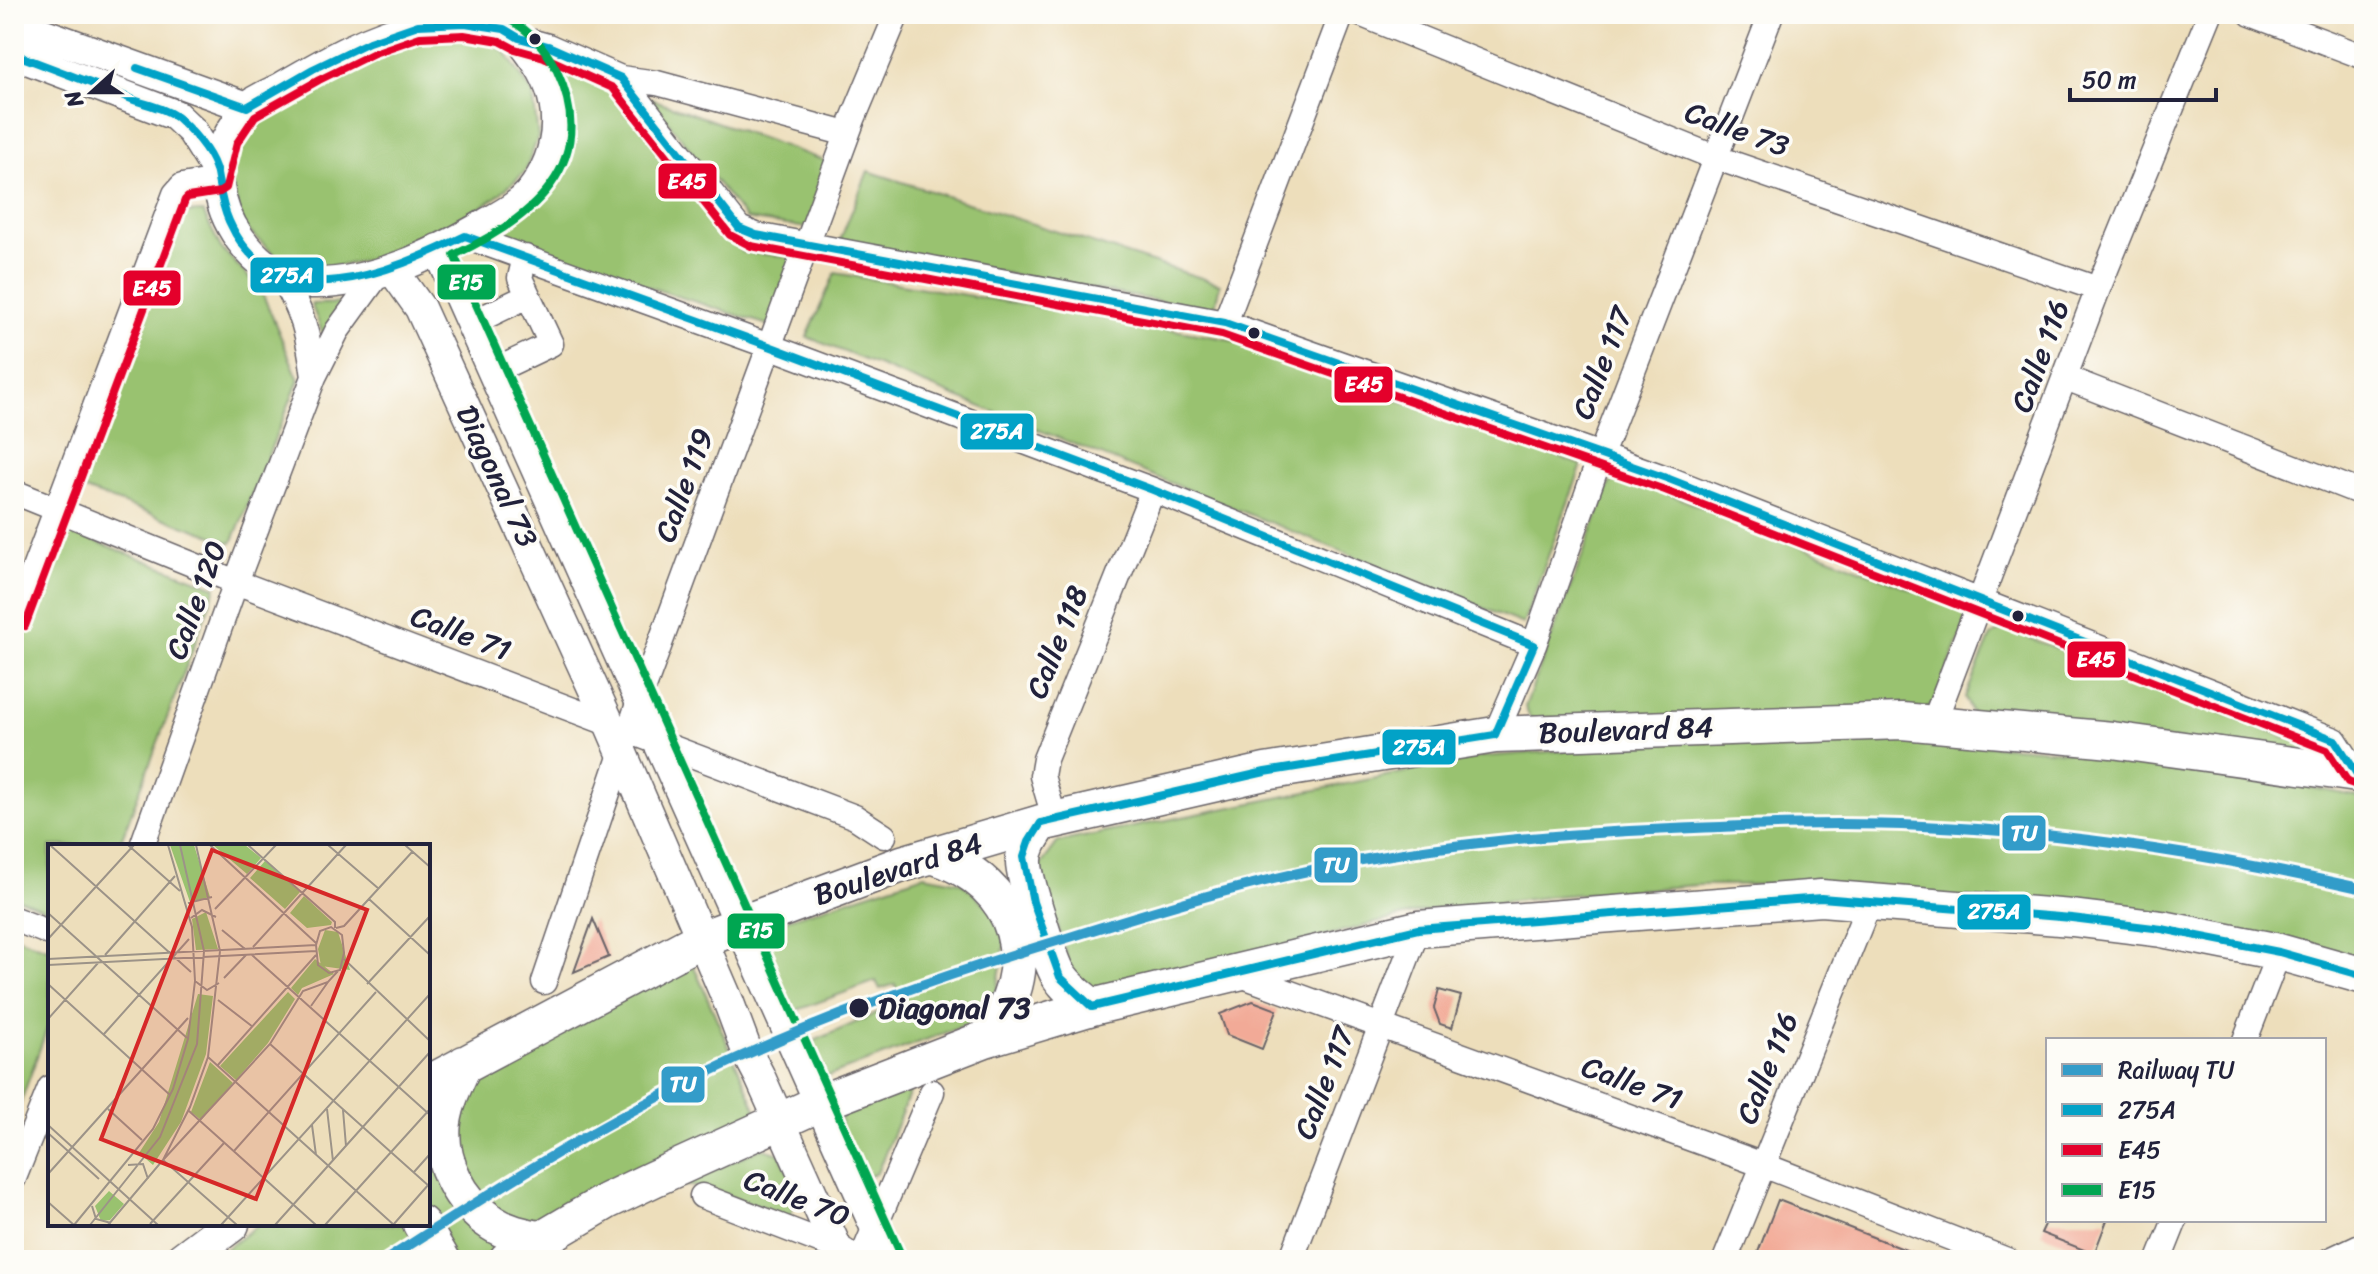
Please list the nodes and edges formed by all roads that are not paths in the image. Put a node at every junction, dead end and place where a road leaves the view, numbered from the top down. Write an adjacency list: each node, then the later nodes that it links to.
1 (897, 14): 15 (street, Calle 119)
2 (1342, 14): 26 (street)
3 (1360, 14): 16 (street, Calle 73)
4 (1771, 14): 16 (street, Calle 117)
5 (2210, 14): 23 (street, Calle 116)
6 (2251, 14): 12 (street)
7 (422, 20): 8 (main road); 14 (main road)
8 (486, 20): 10 (main road)
9 (14, 23): 14 (main road)
10 (519, 38): 13 (street); 18 (main road)
11 (14, 54): 17 (main road)
12 (2364, 57)
13 (621, 78): 15 (street); 19 (street)
14 (247, 107): 17 (main road)
15 (847, 134): 19 (street, Calle 119)
16 (1714, 157): 23 (street, Calle 73); 31 (street, Calle 117)
17 (217, 176): 22 (main road); 35 (street)
18 (451, 243): 20 (street); 21 (main road); 25 (main road, Diagonal 73)
19 (808, 243): 26 (street); 27 (street, Calle 119)
20 (525, 257): 24 (street); 27 (street)
21 (386, 271): 22 (main road); 29 (street, Calle 120); 42 (main road, Diagonal 73)
22 (281, 276): 29 (street, Calle 120)
23 (2098, 289): 30 (street, Calle 116)
24 (528, 296): 25 (street); 28 (street)
25 (472, 323): 28 (main road, Diagonal 73)
26 (1225, 323): 31 (street)
27 (769, 346): 32 (street); 40 (street, Calle 119)
28 (494, 371): 40 (main road, Diagonal 73)
29 (314, 377): 36 (street, Calle 120)
30 (2066, 378): 34 (street); 37 (street, Calle 116)
31 (1601, 454): 37 (street); 39 (street, Calle 117)
32 (1153, 490): 39 (street); 46 (street, Calle 118)
33 (14, 492): 35 (street, Calle 71)
34 (2364, 494)
35 (57, 509): 36 (street, Calle 71); 38 (street)
36 (236, 582): 42 (street, Calle 71); 48 (street, Calle 120)
37 (1982, 600): 41 (street, Calle 116); 45 (street)
38 (14, 622)
39 (1534, 645): 43 (street, Calle 117)
40 (640, 698): 42 (street, Calle 119); 44 (main road, Diagonal 73)
41 (1934, 722): 43 (highway, Boulevard 84); 45 (highway, Boulevard 84)
42 (620, 735): 44 (street, Calle 71); 55 (main road, Diagonal 73); 59 (street, Calle 119)
43 (1495, 735): 46 (highway, Boulevard 84)
44 (660, 744): 47 (street, Calle 71); 52 (main road, Diagonal 73)
45 (2362, 768)
46 (1048, 822): 49 (highway, Boulevard 84); 60 (highway)
47 (884, 836)
48 (143, 844)
49 (932, 855): 52 (highway, Boulevard 84); 63 (highway)
50 (1870, 901): 53 (highway); 56 (highway); 70 (street, Calle 116)
51 (14, 919): 54 (street)
52 (741, 922): 55 (highway, Boulevard 84); 68 (main road, Diagonal 73)
53 (1418, 929): 57 (highway); 61 (street, Calle 117)
54 (48, 932)
55 (701, 939): 64 (highway, Boulevard 84); 69 (main road, Diagonal 73)
56 (2279, 952): 58 (highway); 62 (street)
57 (1232, 971): 60 (highway); 61 (street, Calle 71)
58 (2364, 976)
59 (544, 982)
60 (1092, 1007): 63 (highway)
61 (1381, 1025): 70 (street, Calle 71); 83 (street, Calle 117)
62 (2246, 1038)
63 (985, 1039): 68 (highway)
64 (464, 1064): 65 (highway, Boulevard 84); 77 (highway)
65 (430, 1083)
66 (932, 1092): 74 (street)
67 (48, 1093): 71 (street)
68 (820, 1103): 69 (highway); 74 (main road, Diagonal 73)
69 (779, 1121): 77 (highway); 79 (main road, Diagonal 73)
70 (1763, 1165): 84 (street, Calle 116); 85 (street, Calle 71)
71 (14, 1178)
72 (702, 1196): 79 (street, Calle 70)
73 (2174, 1222): 86 (street)
74 (875, 1225): 79 (main road, Diagonal 73)
75 (228, 1226): 80 (highway)
76 (422, 1226): 81 (highway)
77 (539, 1239): 82 (highway)
78 (2364, 1244): 87 (street)
79 (860, 1258)
80 (183, 1260)
81 (442, 1260)
82 (507, 1260)
83 (1291, 1260)
84 (1725, 1260)
85 (2007, 1260)
86 (2159, 1260)
87 (2330, 1260)

